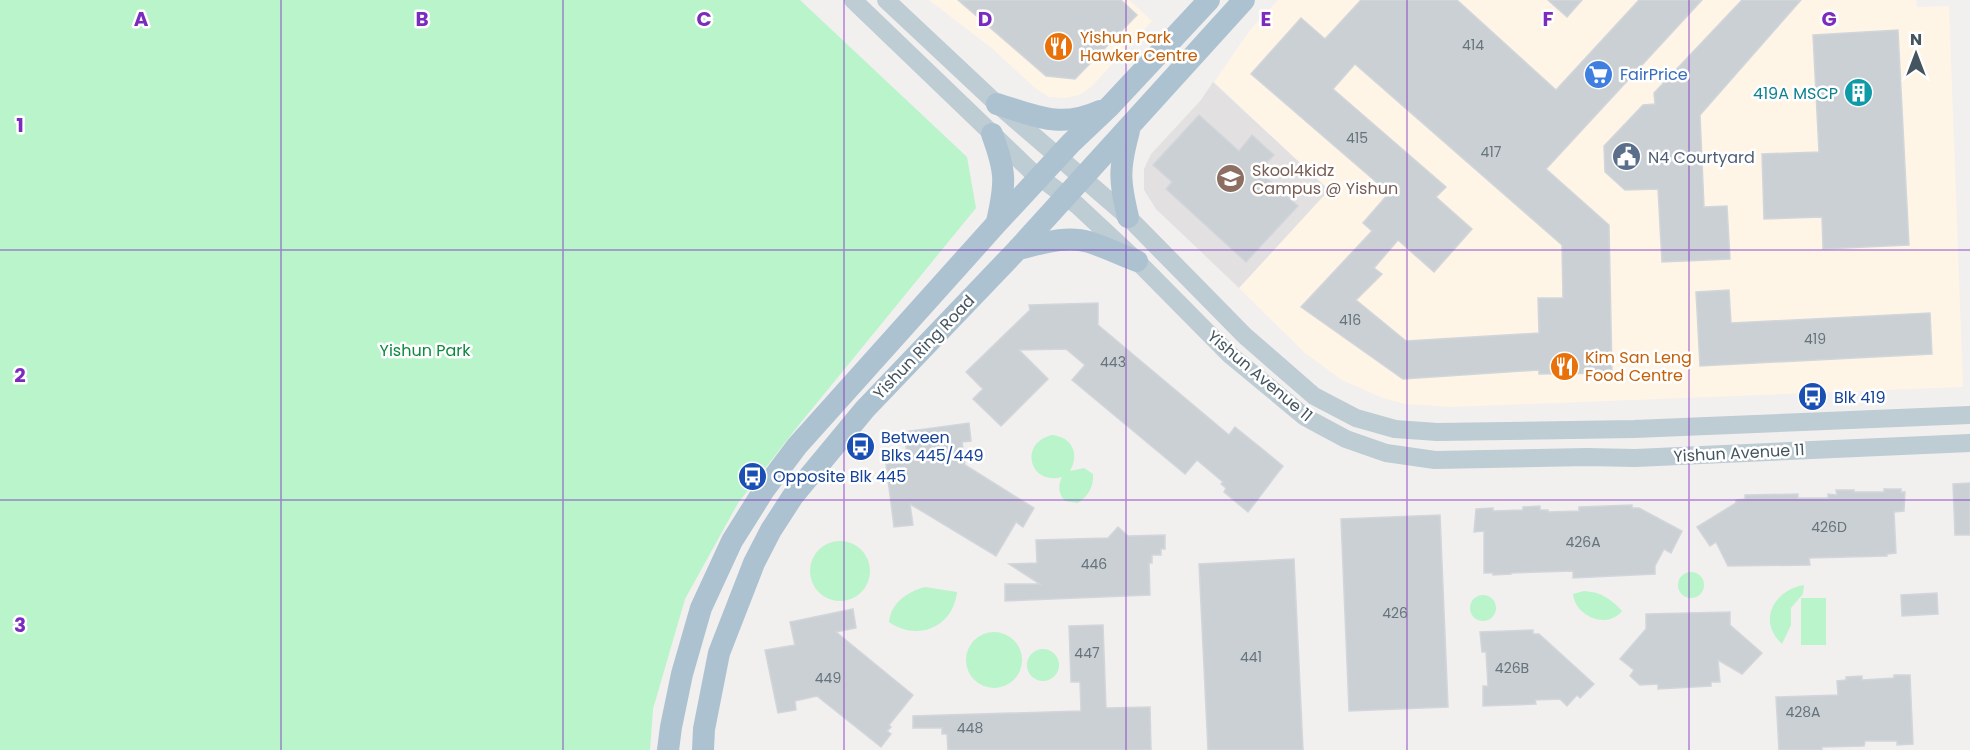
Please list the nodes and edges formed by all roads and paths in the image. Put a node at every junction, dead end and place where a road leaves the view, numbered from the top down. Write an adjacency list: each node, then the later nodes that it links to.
1 (853, 0): 7 (street, Yishun Avenue 11)
2 (886, 0): 5 (street, Yishun Avenue 11)
3 (1209, 0): 8 (main road, Yishun Ring Road)
4 (1244, 0): 9 (main road, Yishun Ring Road)
5 (969, 76): 6 (street, Yishun Avenue 11); 7 (street)
6 (998, 104): 8 (main road); 11 (street, Yishun Avenue 11)
7 (963, 106): 10 (street, Yishun Avenue 11)
8 (1110, 106): 11 (main road, Yishun Ring Road)
9 (1130, 127): 13 (main road, Yishun Ring Road); 15 (main road)
10 (992, 134): 12 (street, Yishun Avenue 11); 16 (main road)
11 (1059, 156): 12 (main road, Yishun Ring Road); 13 (street, Yishun Avenue 11)
12 (1040, 177): 14 (street, Yishun Avenue 11); 16 (main road, Yishun Ring Road)
13 (1083, 178): 14 (main road, Yishun Ring Road); 15 (street, Yishun Avenue 11)
14 (1066, 197): 17 (main road, Yishun Ring Road); 18 (street, Yishun Avenue 11)
15 (1128, 217): 19 (street, Yishun Avenue 11)
16 (997, 223): 21 (main road, Yishun Ring Road)
17 (1018, 249): 18 (main road); 22 (main road, Yishun Ring Road)
18 (1137, 261): 20 (street, Yishun Avenue 11)
19 (1970, 415)
20 (1970, 443)
21 (668, 750)
22 (703, 750)

